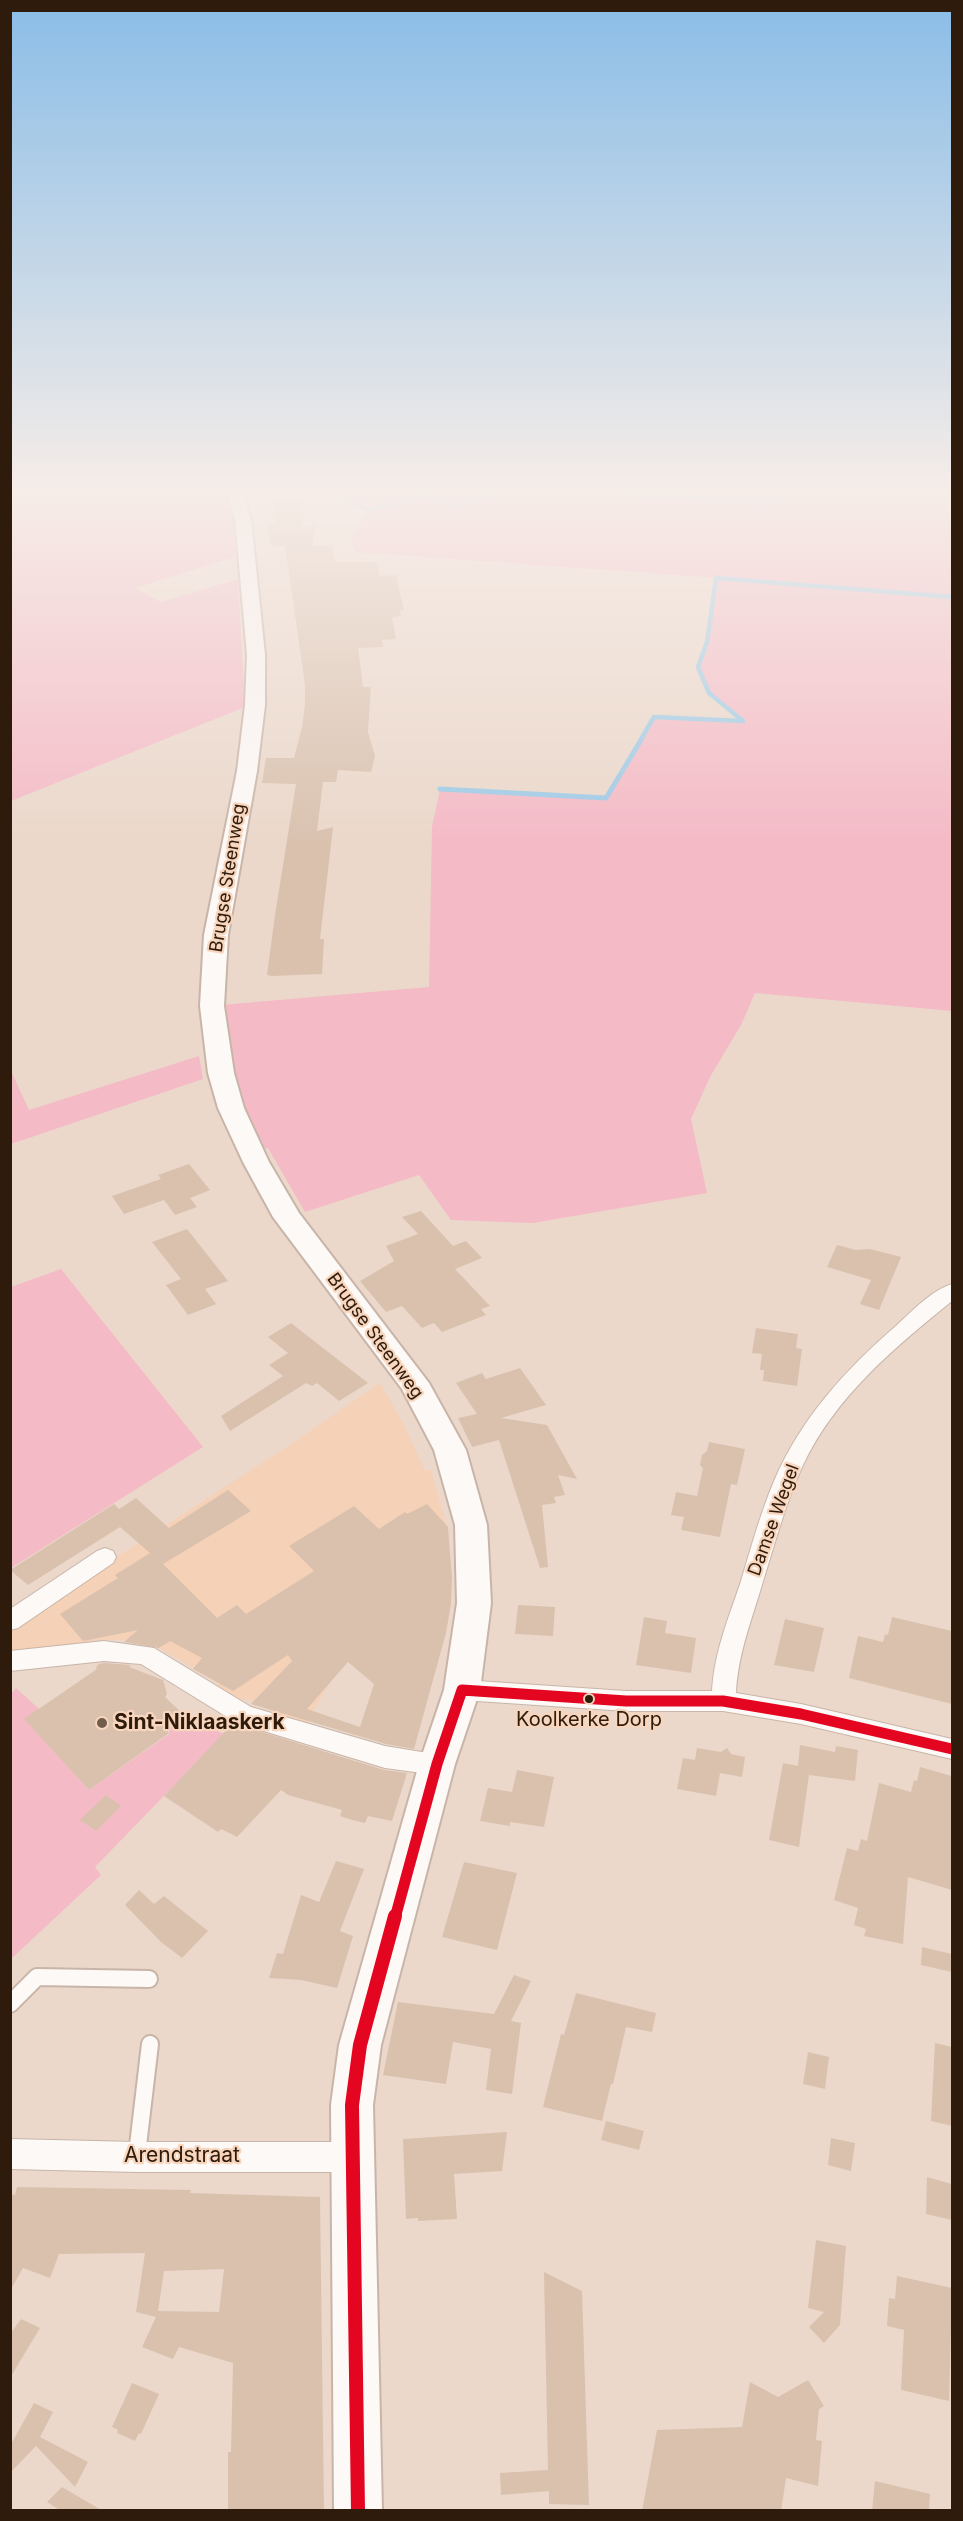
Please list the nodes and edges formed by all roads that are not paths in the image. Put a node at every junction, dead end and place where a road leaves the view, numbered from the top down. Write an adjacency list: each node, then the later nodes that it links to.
1 (252, 612): 6 (main road, Brugse Steenweg)
2 (952, 1291): 7 (street, Damse Wegel)
3 (105, 1557): 4 (street)
4 (10, 1621)
5 (10, 1661): 9 (street)
6 (462, 1690): 7 (street); 9 (main road, Brugse Steenweg)
7 (723, 1701): 8 (street)
8 (952, 1749)
9 (437, 1764): 15 (main road, Brugse Steenweg)
10 (149, 1979): 11 (lane)
11 (10, 2004)
12 (150, 2044): 14 (lane)
13 (10, 2154): 14 (street, Arendstraat)
14 (136, 2157): 15 (street, Arendstraat)
15 (353, 2157): 16 (main road, Brugse Steenweg)
16 (358, 2511)

